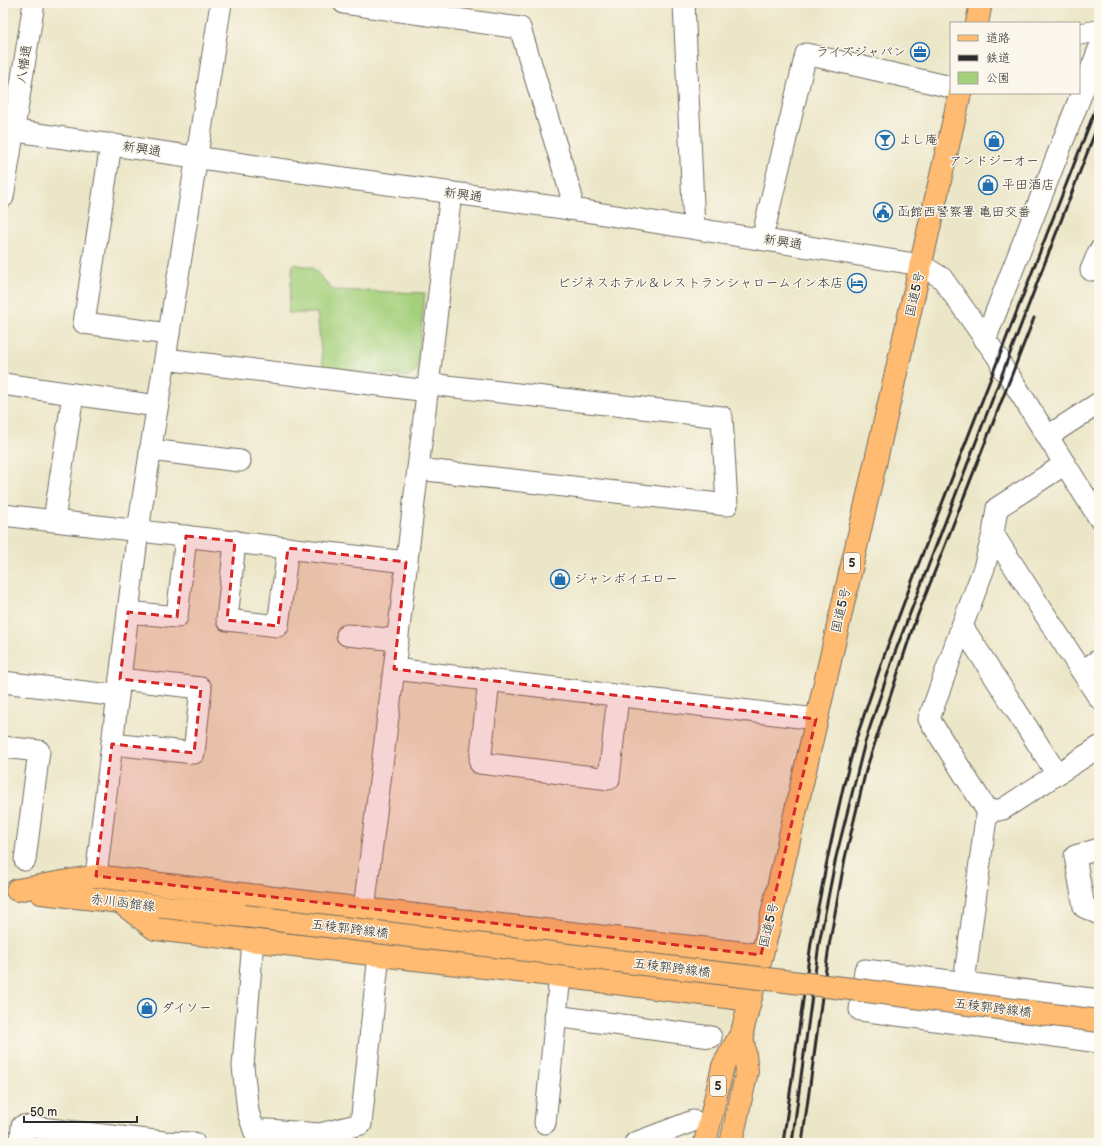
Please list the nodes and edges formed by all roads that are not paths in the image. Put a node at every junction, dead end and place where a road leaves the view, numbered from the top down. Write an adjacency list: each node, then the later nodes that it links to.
1 (34, 3): 12 (street, 八幡通)
2 (221, 3): 14 (street)
3 (344, 3): 17 (street)
4 (684, 3): 19 (street)
5 (981, 3): 6 (main road)
6 (977, 22)
7 (1099, 31): 8 (street)
8 (1080, 34)
9 (1099, 49): 24 (street)
10 (950, 87): 18 (street)
11 (960, 94): 21 (main road, 国道5号 / 5)
12 (8, 130): 13 (street, 新興通); 16 (street, 八幡通)
13 (111, 144): 14 (street, 新興通); 23 (street)
14 (196, 157): 15 (street, 新興通); 23 (street)
15 (451, 193): 17 (street, 新興通); 27 (street)
16 (3, 197)
17 (569, 209): 19 (street, 新興通)
18 (766, 226)
19 (694, 228): 21 (street, 新興通)
20 (1099, 251): 22 (street)
21 (921, 265): 24 (street); 56 (main road, 国道5号 / 5)
22 (1091, 270)
23 (169, 334): 25 (street)
24 (985, 340): 31 (street)
25 (165, 359): 27 (street); 30 (street)
26 (3, 384): 28 (street)
27 (428, 387): 35 (street); 35 (street)
28 (73, 394): 30 (street); 38 (street)
29 (1099, 403): 31 (street)
30 (157, 406): 32 (street)
31 (1048, 436): 34 (street)
32 (150, 450): 33 (street); 39 (street)
33 (240, 461)
34 (1065, 464): 37 (street); 40 (street)
35 (418, 469): 44 (street)
36 (3, 515): 38 (street)
37 (1099, 518)
38 (54, 520): 39 (street)
39 (138, 530): 41 (street); 45 (street)
40 (993, 534): 46 (street); 49 (street)
41 (186, 536): 42 (street); 45 (street)
42 (235, 541): 43 (street); 43 (street)
43 (288, 548): 44 (street)
44 (406, 562): 48 (street)
45 (128, 612): 53 (street)
46 (962, 626): 60 (street); 61 (street)
47 (347, 635): 48 (street)
48 (398, 640): 50 (street)
49 (1090, 666): 55 (street)
50 (394, 669): 51 (street); 67 (street)
51 (489, 680): 54 (street); 54 (street)
52 (3, 682): 53 (street)
53 (119, 687): 57 (street); 57 (street)
54 (618, 696): 56 (street)
55 (1099, 698)
56 (816, 719): 72 (main road, 国道5号 / 5)
57 (112, 744): 64 (street)
58 (3, 747): 63 (street)
59 (1099, 747): 60 (street)
60 (1057, 774): 61 (street)
61 (988, 812): 74 (street)
62 (1099, 849): 68 (street)
63 (25, 860)
64 (96, 876): 65 (main road); 67 (main road)
65 (10, 889): 66 (main road, 赤川函館線)
66 (120, 902): 69 (main road, 赤川函館線); 70 (main road)
67 (364, 909): 72 (main road)
68 (1099, 914)
69 (244, 916): 78 (main road, 五稜郭跨線橋, bridge)
70 (253, 940): 71 (main road); 85 (street)
71 (379, 954): 73 (main road); 85 (street)
72 (761, 955): 75 (main road, 国道5号 / 5)
73 (560, 976): 75 (main road); 77 (street)
74 (964, 982): 76 (street); 81 (street)
75 (750, 1000): 79 (main road, 国道5号 / 5)
76 (1099, 1000)
77 (555, 1016): 80 (street); 83 (street)
78 (1099, 1021)
79 (742, 1032): 88 (main road, 国道5号 / 5); 89 (main road, 国道5号 / 5)
80 (711, 1037)
81 (1099, 1042)
82 (693, 1121): 87 (street)
83 (545, 1123)
84 (22, 1127): 86 (street)
85 (256, 1137)
86 (194, 1143)
87 (635, 1143)
88 (705, 1143)
89 (730, 1143)

